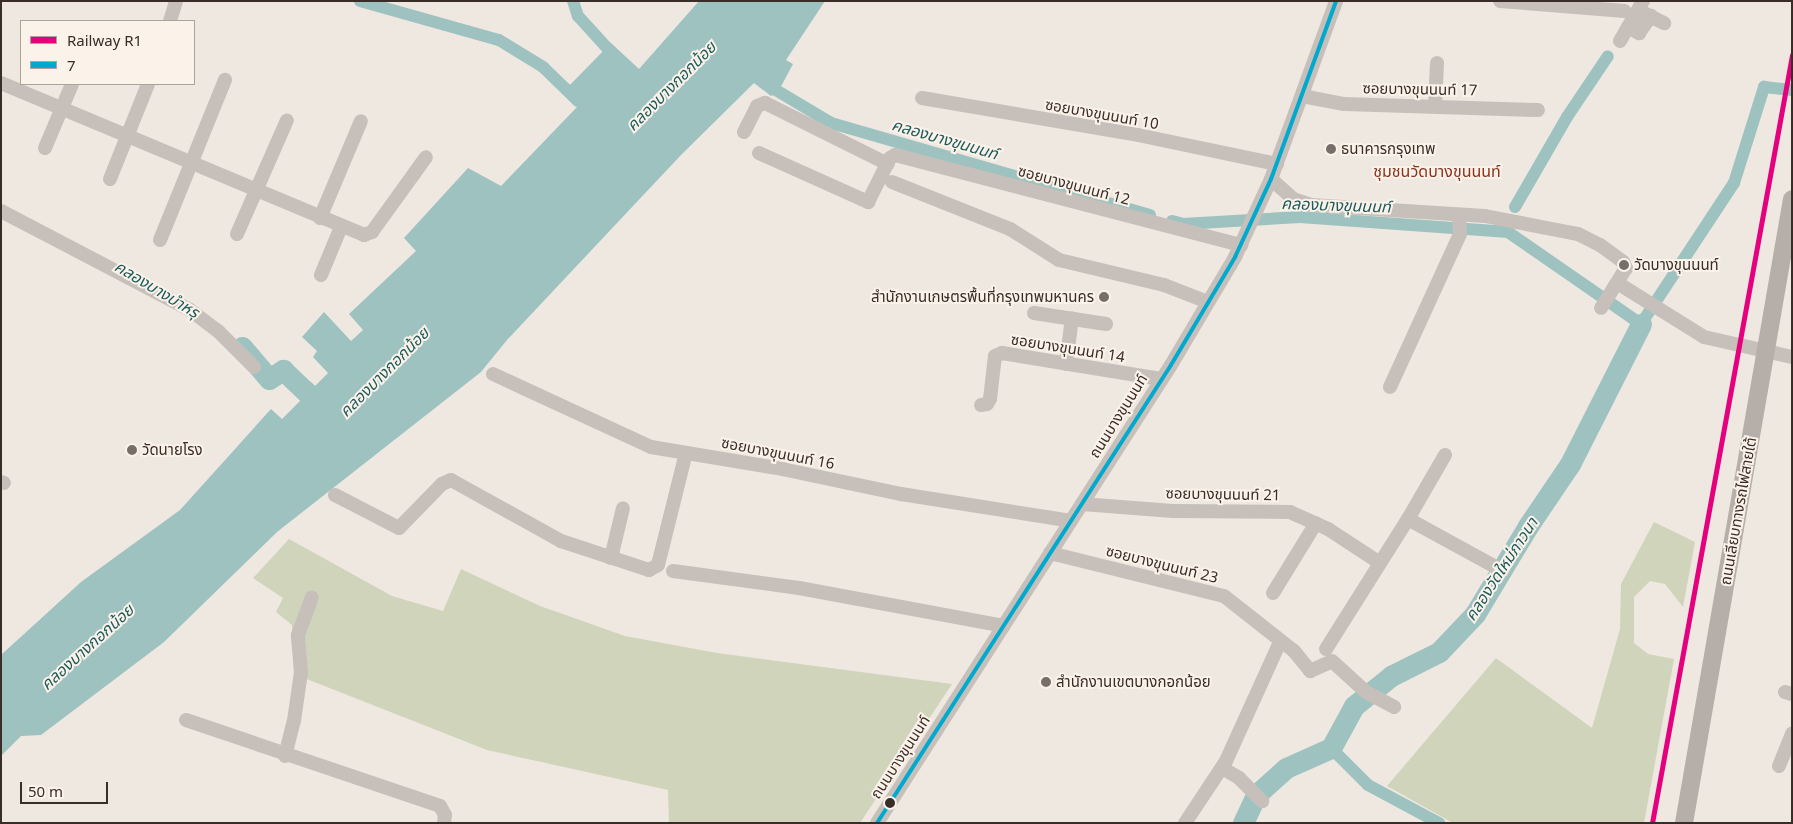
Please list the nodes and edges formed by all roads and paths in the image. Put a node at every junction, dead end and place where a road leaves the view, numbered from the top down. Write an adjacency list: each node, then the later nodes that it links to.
1 (176, 1): 5 (street)
2 (1336, 1): 13 (street, ถนนบางขุนนนท์)
3 (1500, 1): 4 (street)
4 (1639, 9): 6 (street); 7 (street)
5 (170, 20)
6 (1664, 23)
7 (1620, 41)
8 (1437, 63): 15 (street)
9 (225, 80): 25 (street)
10 (1, 82): 16 (street)
11 (72, 85): 16 (street)
12 (148, 85): 21 (street)
13 (1302, 96): 15 (street, ซอยบางขุนนนท์ 17); 27 (street, ถนนบางขุนนนท์)
14 (922, 98): 27 (street, ซอยบางขุนนนท์ 10)
15 (1436, 106): 17 (street, ซอยบางขุนนนท์ 17)
16 (63, 108): 21 (street); 22 (street)
17 (1538, 110)
18 (287, 120): 31 (street)
19 (361, 121): 35 (street)
20 (744, 132): 26 (street)
21 (126, 135): 25 (street); 28 (street)
22 (45, 148)
23 (759, 153): 26 (street)
24 (426, 157): 36 (street)
25 (191, 163): 31 (street); 38 (street)
26 (888, 164): 39 (street, ซอยบางขุนนนท์ 12)
27 (1277, 164): 29 (street, ถนนบางขุนนนท์)
28 (110, 179)
29 (1271, 180): 34 (street); 39 (street, ถนนบางขุนนนท์)
30 (892, 182): 42 (street)
31 (255, 190): 35 (street); 37 (street)
32 (1792, 199): 47 (main road, ถนนเลียบทางรถไฟสายใต้)
33 (1, 211): 50 (street)
34 (1458, 215): 41 (street); 53 (street)
35 (320, 218): 36 (street)
36 (341, 226): 40 (street)
37 (237, 234)
38 (160, 240)
39 (1241, 245): 42 (street, ถนนบางขุนนนท์)
40 (321, 275)
41 (1618, 284): 43 (street); 47 (street)
42 (1208, 302): 52 (street, ถนนบางขุนนนท์)
43 (1605, 303)
44 (1034, 312): 45 (street)
45 (1072, 318): 46 (street); 49 (street)
46 (1106, 324)
47 (1766, 350): 48 (street); 83 (main road, ถนนเลียบทางรถไฟสายใต้)
48 (1792, 357)
49 (1066, 364): 52 (street, ซอยบางขุนนนท์ 14); 54 (street, ซอยบางขุนนนท์ 14)
50 (254, 368)
51 (493, 374): 55 (street, ซอยบางขุนนนท์ 16)
52 (1161, 379): 58 (street, ถนนบางขุนนนท์)
53 (1390, 387)
54 (981, 405)
55 (686, 453): 61 (street, ซอยบางขุนนนท์ 16); 64 (street)
56 (1445, 455): 60 (street)
57 (335, 495): 64 (street)
58 (1082, 504): 61 (street, ถนนบางขุนนนท์); 62 (street, ซอยบางขุนนนท์ 21)
59 (623, 508): 64 (street)
60 (1408, 520): 65 (street); 66 (street)
61 (1071, 522): 63 (street, ถนนบางขุนนนท์)
62 (1316, 523): 65 (street, ซอยบางขุนนนท์ 21); 68 (street)
63 (1050, 553): 70 (street, ถนนบางขุนนนท์); 71 (street, ซอยบางขุนนนท์ 23)
64 (611, 558)
65 (1380, 563): 72 (street)
66 (1501, 570)
67 (673, 572): 70 (street)
68 (1273, 593)
69 (312, 596): 76 (street)
70 (1004, 626): 80 (street, ถนนบางขุนนนท์)
71 (1280, 642): 73 (street, ซอยบางขุนนนท์ 23); 78 (street)
72 (1326, 649)
73 (1394, 707)
74 (186, 720): 76 (street)
75 (1792, 734): 77 (street)
76 (285, 756): 81 (street)
77 (1779, 766)
78 (1222, 768): 79 (street); 82 (street)
79 (1262, 801)
80 (881, 822)
81 (444, 823)
82 (1185, 823)
83 (1684, 823)

